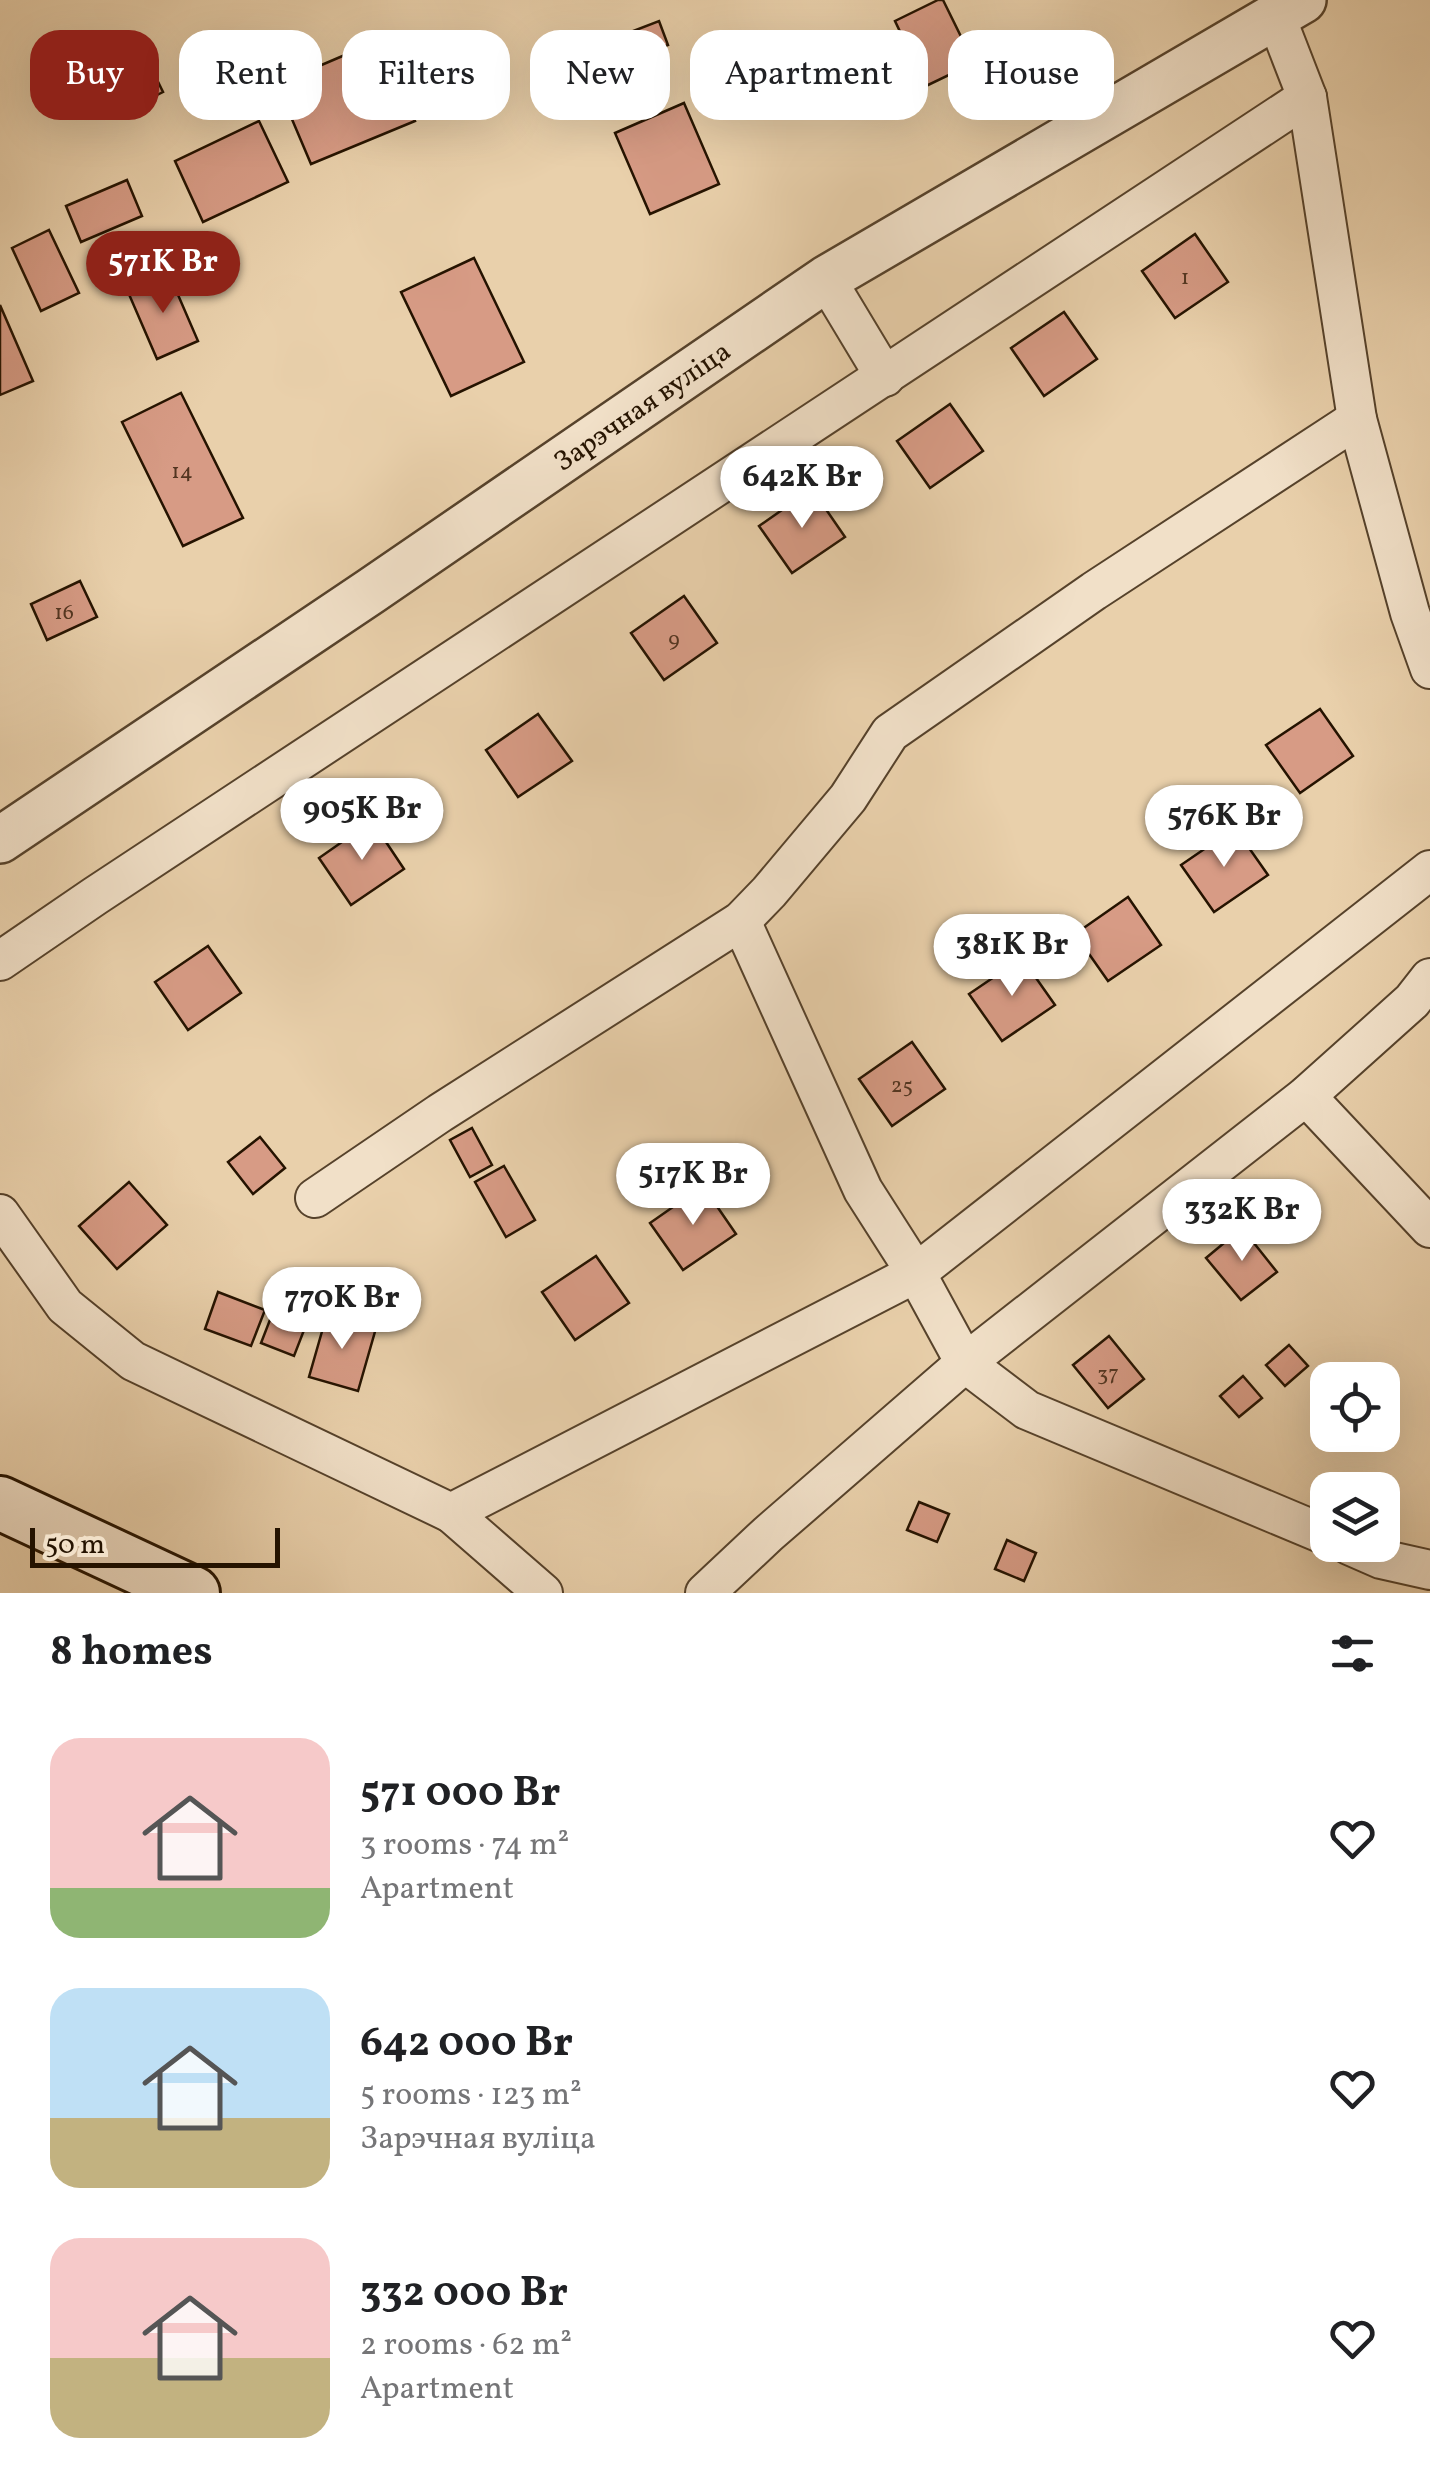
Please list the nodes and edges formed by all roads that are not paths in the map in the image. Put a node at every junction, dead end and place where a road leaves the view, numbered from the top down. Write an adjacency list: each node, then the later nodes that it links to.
1 (1289, 8): 2 (street); 3 (street, Зарэчная вуліца)
2 (1307, 96): 4 (street); 5 (street)
3 (826, 280): 4 (street); 7 (street, Зарэчная вуліца)
4 (884, 377): 10 (street)
5 (1357, 419): 6 (street); 9 (street)
6 (1430, 669)
7 (0, 840)
8 (1430, 870): 16 (street)
9 (741, 922): 13 (street); 16 (street)
10 (0, 961)
11 (1430, 978): 12 (street)
12 (1306, 1096): 15 (street); 17 (street)
13 (314, 1198)
14 (0, 1214): 19 (street)
15 (1430, 1228)
16 (916, 1273): 17 (street); 19 (street)
17 (965, 1363): 20 (street); 25 (street)
18 (0, 1503): 23 (main road)
19 (452, 1513): 24 (street)
20 (1310, 1528)
21 (1397, 1562): 22 (street)
22 (1430, 1570)
23 (194, 1593)
24 (543, 1593)
25 (705, 1593)

